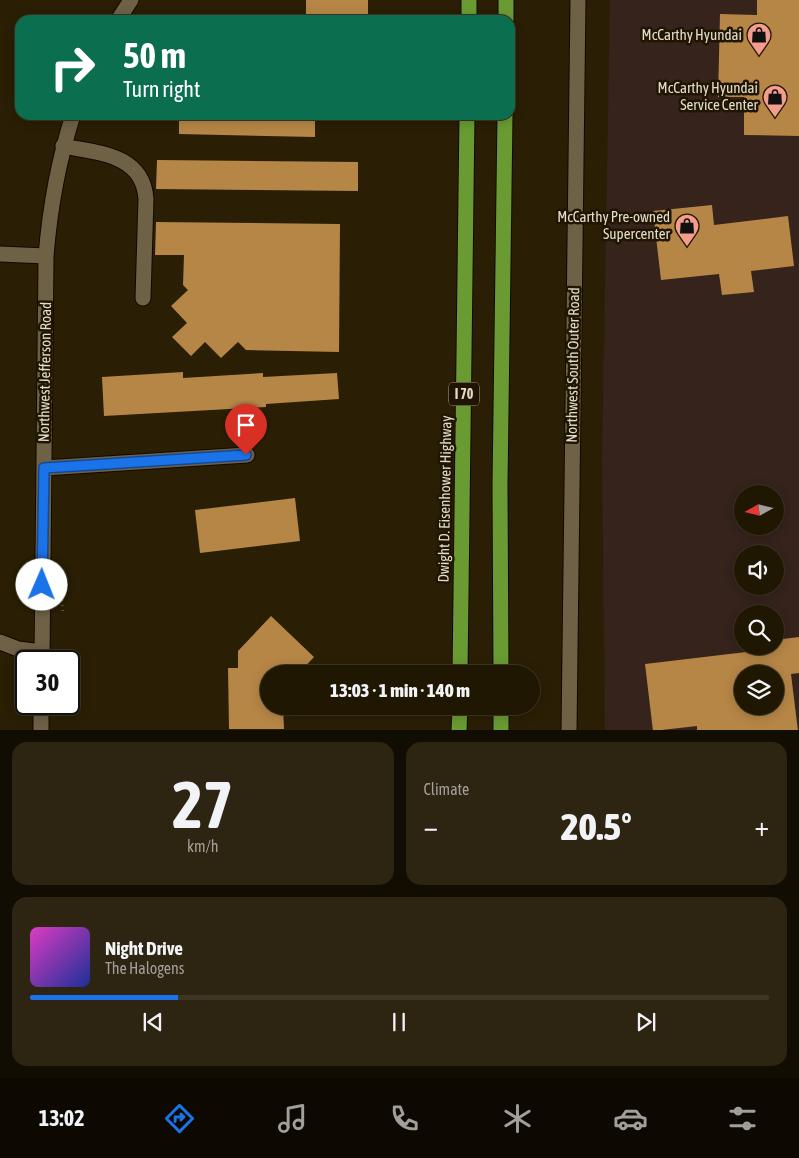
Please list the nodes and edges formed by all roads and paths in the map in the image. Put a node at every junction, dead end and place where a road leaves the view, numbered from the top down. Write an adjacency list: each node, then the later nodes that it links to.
1 (131, 0): 5 (street)
2 (469, 0): 6 (highway)
3 (506, 0): 7 (highway)
4 (578, 0): 30 (street, Northwest South Outer Road)
5 (121, 15)
6 (468, 15)
7 (506, 15)
8 (71, 120): 11 (street, Northwest Jefferson Road)
9 (467, 120): 22 (highway, Dwight D. Eisenhower Highway / I 70)
10 (505, 120): 23 (highway, I 70)
11 (63, 146): 13 (street, Northwest Jefferson Road); 14 (street)
12 (0, 254): 13 (street)
13 (46, 256): 16 (street, Northwest Jefferson Road)
14 (143, 298)
15 (246, 455): 16 (street)
16 (44, 468): 21 (street, Northwest Jefferson Road)
17 (62, 600): 18 (path)
18 (63, 614)
19 (0, 642): 20 (street)
20 (21, 650)
21 (42, 650)
22 (460, 665)
23 (501, 665)
24 (41, 715): 27 (street)
25 (460, 715): 28 (highway)
26 (501, 715): 29 (highway)
27 (41, 730)
28 (459, 730)
29 (501, 730)
30 (569, 730)

